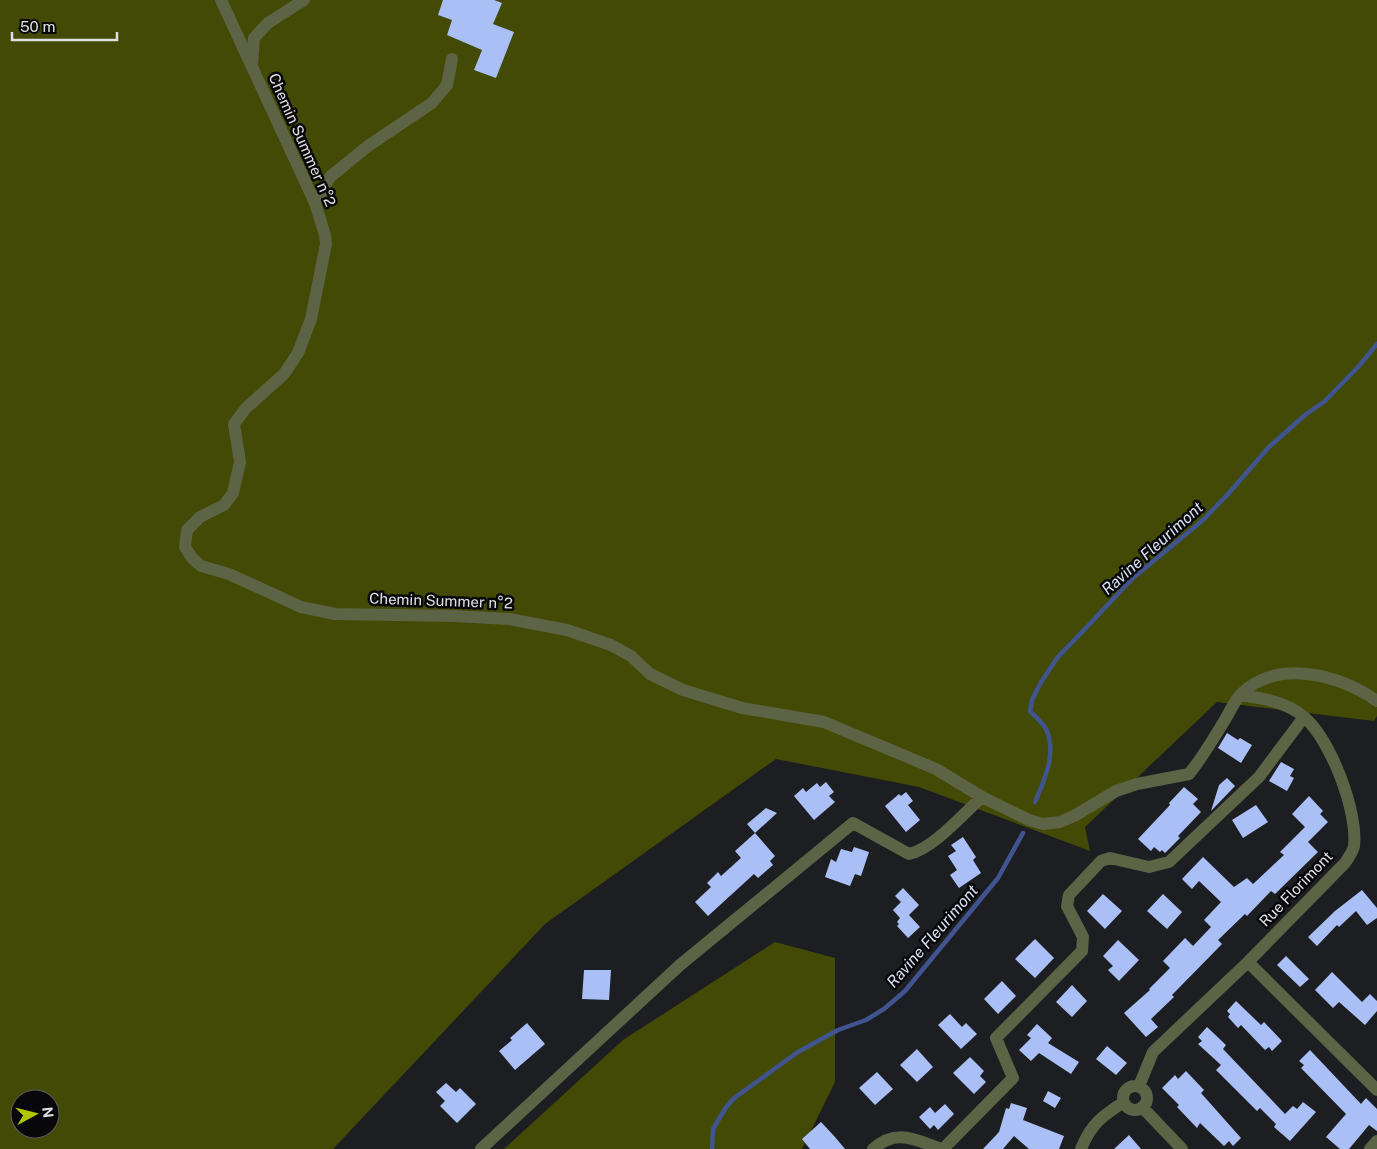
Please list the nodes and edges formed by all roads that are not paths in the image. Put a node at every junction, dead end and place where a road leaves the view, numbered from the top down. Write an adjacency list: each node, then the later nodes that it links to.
1 (221, 0): 4 (street, Chemin Summer n°2)
2 (304, 0): 4 (street)
3 (452, 59): 5 (street)
4 (252, 68): 5 (street, Chemin Summer n°2)
5 (315, 203): 9 (street, Chemin Summer n°2)
6 (1240, 695): 7 (street, Chemin Summer n°2); 8 (street, Rue Florimont); 9 (street, Chemin Summer n°2)
7 (1377, 701)
8 (1304, 717): 10 (street, Rue Florimont); 18 (street)
9 (982, 797): 16 (street)
10 (1248, 962): 11 (street, Rue Florimont); 12 (street)
11 (1138, 1086): 13 (street); 14 (street)
12 (1377, 1090)
13 (1124, 1102): 14 (street); 19 (street)
14 (1142, 1107): 20 (street)
15 (1377, 1141): 21 (street)
16 (481, 1149)
17 (872, 1149): 18 (street)
18 (942, 1149)
19 (1081, 1149)
20 (1182, 1149)
21 (1370, 1149)

